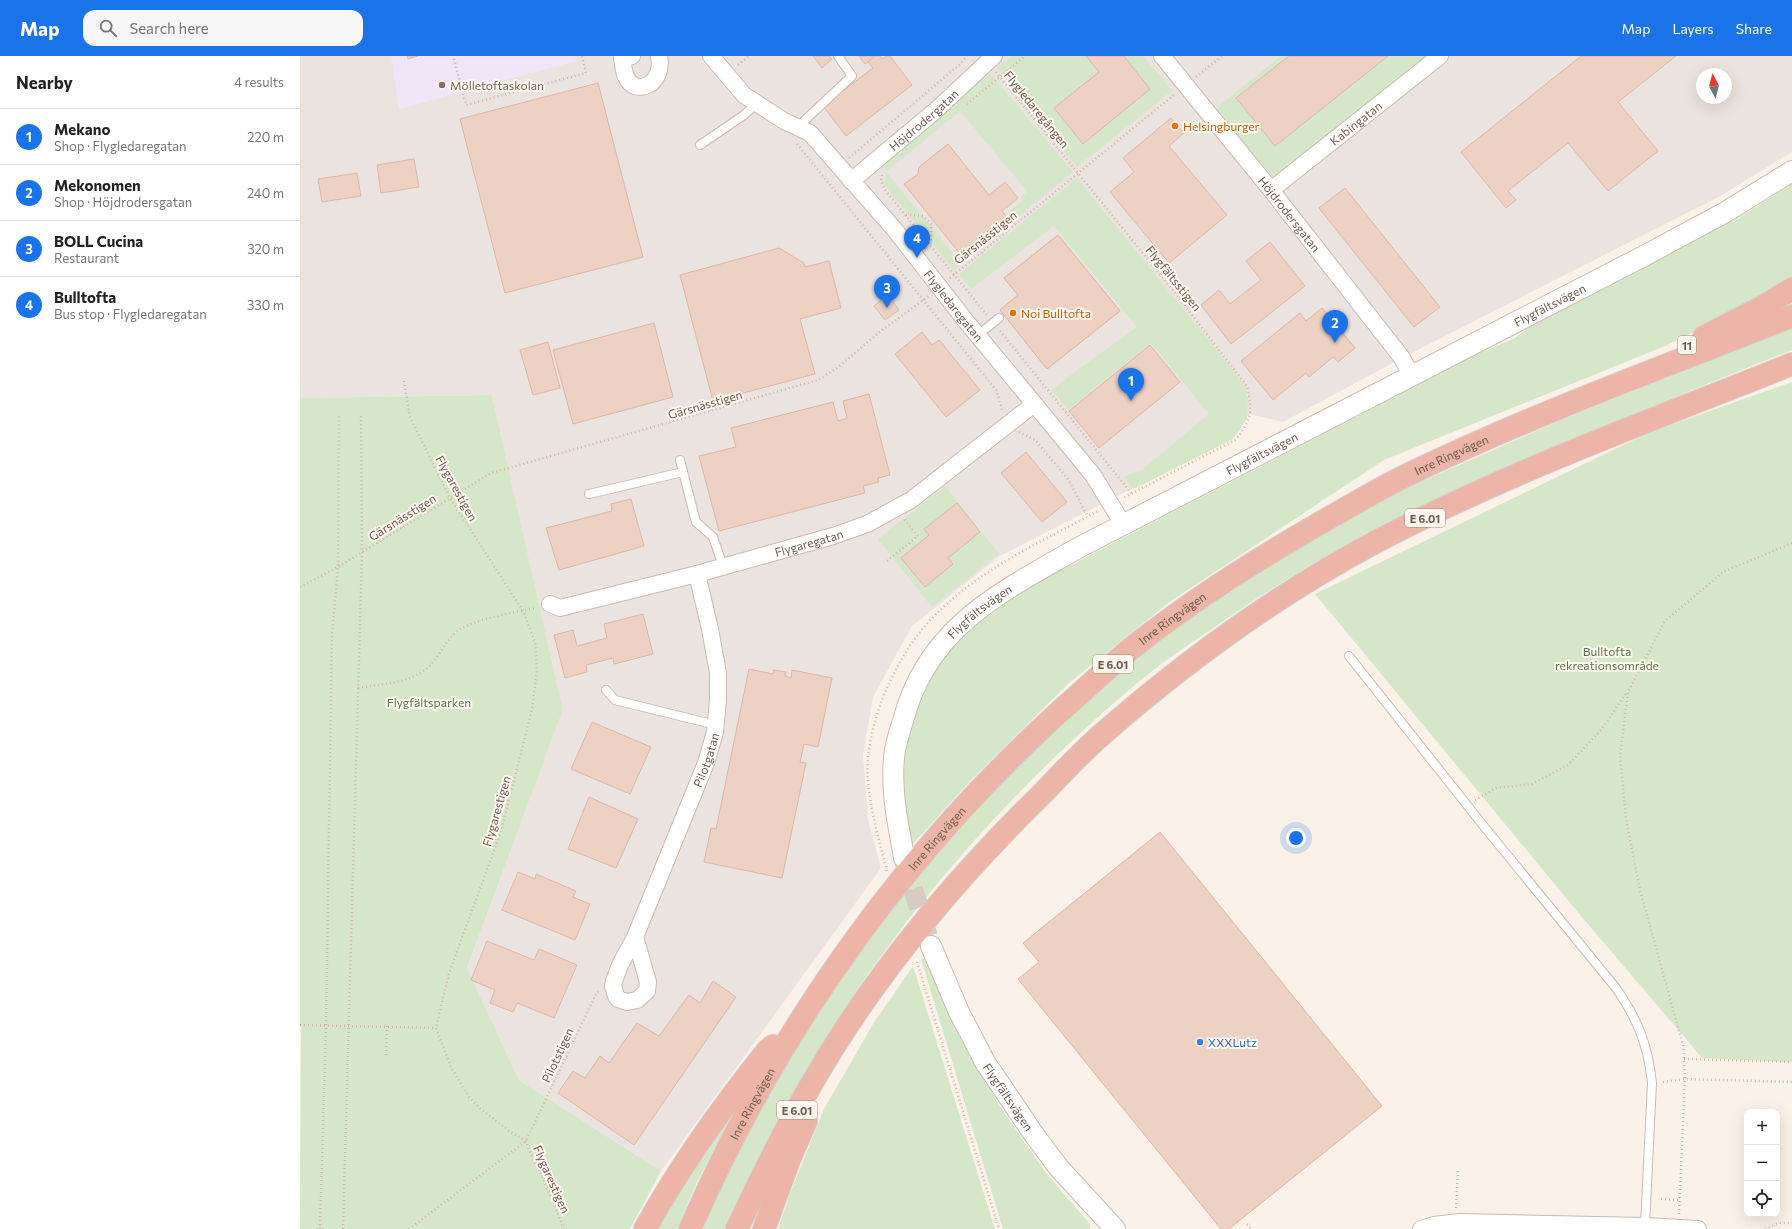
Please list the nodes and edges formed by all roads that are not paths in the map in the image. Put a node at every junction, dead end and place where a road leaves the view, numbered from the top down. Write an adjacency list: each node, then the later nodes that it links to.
1 (632, 56): 2 (street)
2 (659, 56)
3 (711, 56): 8 (street, Flygledaregatan)
4 (838, 56): 9 (lane)
5 (1162, 56): 13 (street, Höjdrodersgatan)
6 (1440, 56): 13 (street, Kabingatan)
7 (991, 59): 12 (street, Höjdrodergatan)
8 (757, 103): 9 (street, Flygledaregatan); 10 (lane)
9 (798, 135): 12 (street, Flygledaregatan)
10 (700, 145)
11 (1792, 171): 19 (street, Flygfältsvägen)
12 (851, 181): 17 (street, Flygledaregatan)
13 (1271, 190): 19 (street, Höjdrodersgatan)
14 (1792, 289): 20 (highway, 11)
15 (1792, 316): 20 (highway, Inre Ringvägen / E 6.01)
16 (996, 321): 17 (lane)
17 (978, 335): 21 (street, Flygledaregatan)
18 (1792, 364): 35 (highway, E 6.01)
19 (1412, 377): 25 (street, Flygfältsvägen)
20 (1582, 399): 36 (highway, Inre Ringvägen / E 6.01)
21 (1034, 404): 25 (street, Flygledaregatan); 26 (street, Flygaregatan)
22 (680, 460): 23 (lane)
23 (683, 472): 24 (lane); 26 (lane)
24 (589, 494)
25 (1124, 526): 32 (street, Flygfältsvägen)
26 (723, 566): 27 (street, Flygaregatan)
27 (697, 574): 28 (street, Flygaregatan); 31 (street, Pilotgatan)
28 (550, 604)
29 (1349, 656): 37 (lane)
30 (606, 690): 31 (lane)
31 (716, 725): 33 (street, Pilotgatan)
32 (904, 858)
33 (636, 937): 33 (street, Pilotgatan)
34 (931, 946): 42 (street, Flygfältsvägen)
35 (867, 998): 40 (highway, E 6.01); 41 (highway)
36 (799, 1025): 38 (highway); 39 (highway, Inre Ringvägen / E 6.01)
37 (1645, 1226): 43 (street); 44 (street)
38 (645, 1229)
39 (690, 1229)
40 (737, 1229)
41 (764, 1229)
42 (1115, 1229)
43 (1421, 1229)
44 (1698, 1229)

